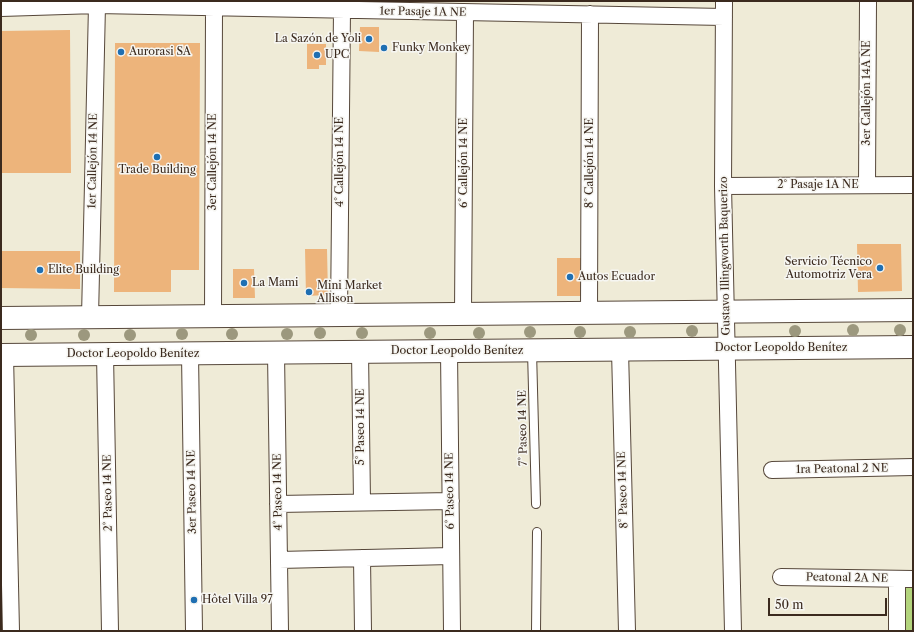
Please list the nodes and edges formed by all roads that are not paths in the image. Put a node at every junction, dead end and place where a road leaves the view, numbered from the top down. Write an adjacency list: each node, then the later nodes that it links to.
1 (724, 1): 10 (street, Gustavo Illingworth Baquerizo)
2 (868, 1): 11 (street, 3er Callejón 14A NE)
3 (97, 5): 5 (street, 1er Pasaje 1A NE); 6 (street, 1er Pasaje 1A NE); 20 (street, 1er Callejón 14 NE)
4 (360, 6): 7 (street, 1er Pasaje 1A NE); 8 (street, 1er Pasaje 1A NE)
5 (1, 8)
6 (214, 8): 7 (street, 1er Pasaje 1A NE); 19 (street, 3er Callejón 14 NE)
7 (342, 10): 18 (street, 4° Callejón 14 NE)
8 (464, 13): 9 (street, 1er Pasaje 1A NE); 17 (street, 6° Callejón 14 NE)
9 (590, 14): 10 (street, 1er Pasaje 1A NE); 16 (street, 8° Callejón 14 NE)
10 (724, 17): 13 (street, Gustavo Illingworth Baquerizo)
11 (867, 185): 12 (street, 2° Pasaje 1A NE); 13 (street, 2° Pasaje 1A NE)
12 (913, 185)
13 (723, 186): 15 (street, Gustavo Illingworth Baquerizo)
14 (913, 310): 15 (street)
15 (727, 311): 16 (street); 23 (street, Gustavo Illingworth Baquerizo)
16 (590, 313): 17 (street)
17 (463, 314): 18 (street)
18 (339, 315): 19 (street)
19 (213, 316): 20 (street)
20 (90, 317): 21 (street)
21 (1, 318)
22 (913, 347): 23 (street, Doctor Leopoldo Benítez)
23 (727, 349): 24 (street, Doctor Leopoldo Benítez); 53 (street, Gustavo Illingworth Baquerizo)
24 (620, 350): 27 (street, Doctor Leopoldo Benítez); 52 (street, 8° Paseo 14 NE)
25 (360, 351): 26 (street, Doctor Leopoldo Benítez); 28 (street, Doctor Leopoldo Benítez); 35 (street, 5° Paseo 14 NE)
26 (449, 351): 27 (street, Doctor Leopoldo Benítez); 34 (street, 6° Paseo 14 NE)
27 (532, 351): 37 (lane, 7° Paseo 14 NE)
28 (276, 353): 30 (street, Doctor Leopoldo Benítez); 36 (street, 4° Paseo 14 NE)
29 (105, 354): 30 (street, Doctor Leopoldo Benítez); 31 (street, Doctor Leopoldo Benítez); 46 (street, 2° Paseo 14 NE)
30 (190, 354): 47 (street, 3er Paseo 14 NE)
31 (3, 355): 45 (street)
32 (913, 468): 33 (street, 1ra Peatonal 2 NE)
33 (772, 470)
34 (451, 501): 35 (street); 39 (street, 6° Paseo 14 NE)
35 (362, 502): 36 (street)
36 (278, 504): 41 (street, 4° Paseo 14 NE)
37 (536, 504)
38 (537, 532): 51 (lane)
39 (451, 556): 40 (street); 50 (street, 6° Paseo 14 NE)
40 (362, 558): 41 (street); 49 (street)
41 (279, 560): 48 (street, 4° Paseo 14 NE)
42 (781, 577): 43 (street, Peatonal 2A NE)
43 (897, 579): 44 (street, Peatonal 2A NE); 54 (street)
44 (913, 579)
45 (11, 631)
46 (110, 631)
47 (194, 631)
48 (280, 631)
49 (363, 631)
50 (452, 631)
51 (536, 631)
52 (627, 631)
53 (733, 631)
54 (897, 631)

